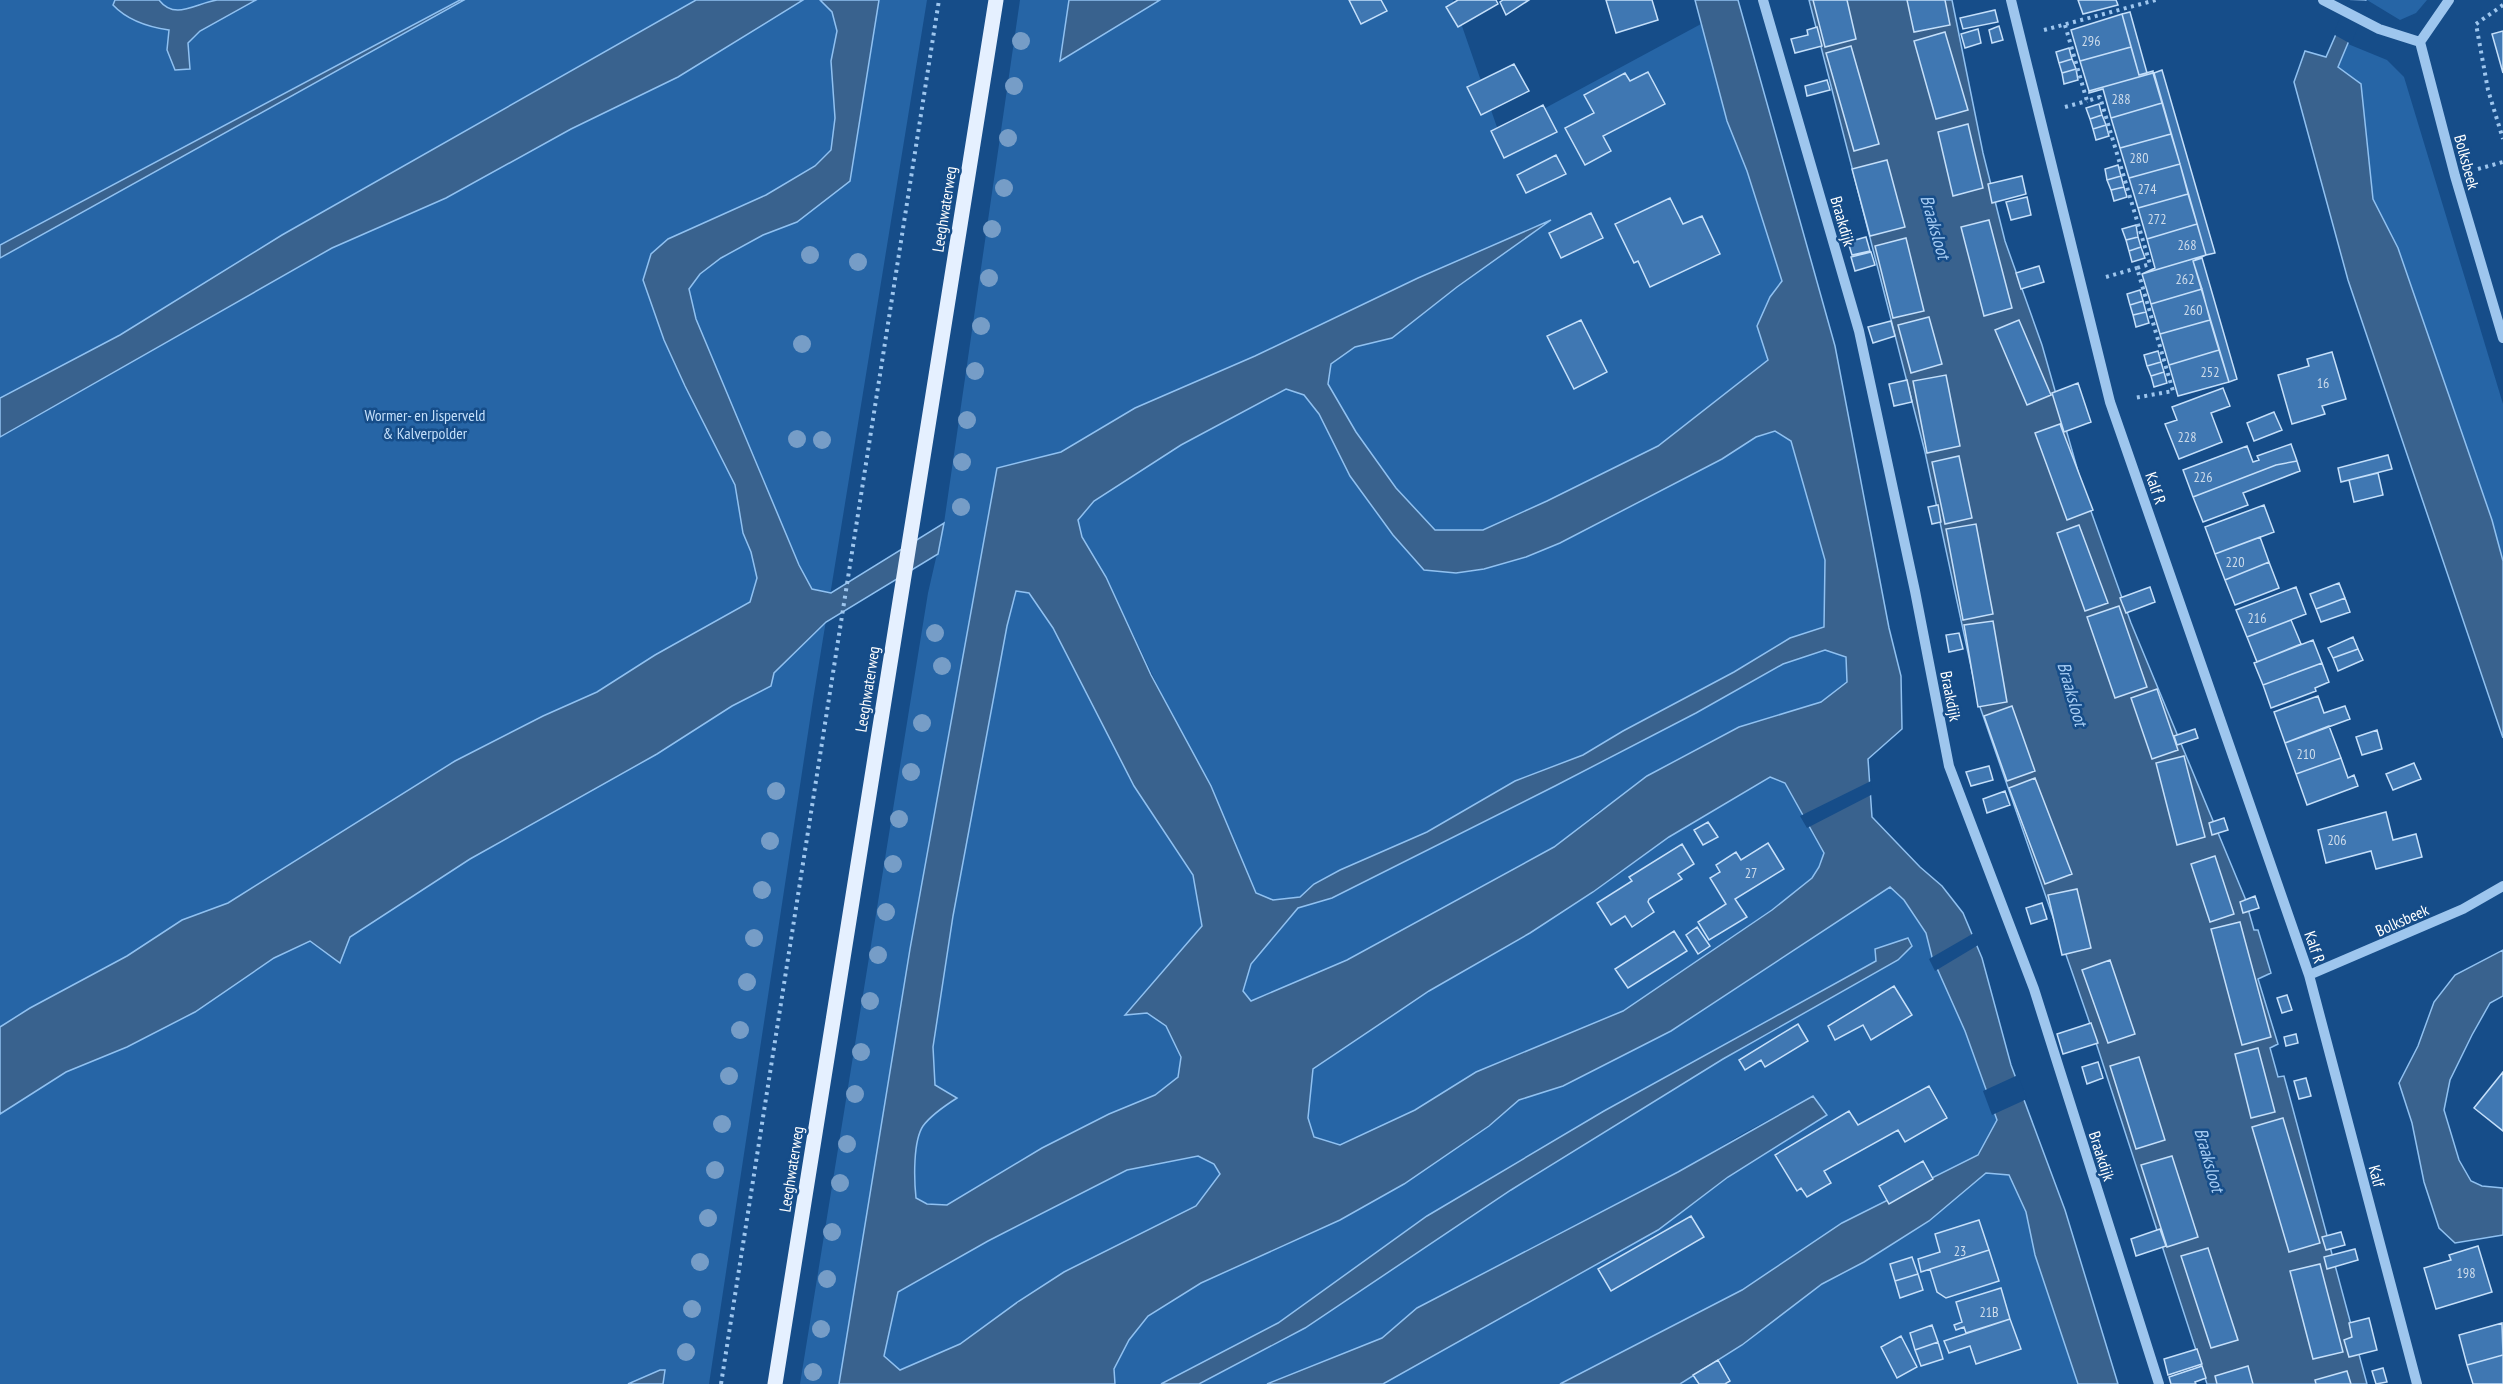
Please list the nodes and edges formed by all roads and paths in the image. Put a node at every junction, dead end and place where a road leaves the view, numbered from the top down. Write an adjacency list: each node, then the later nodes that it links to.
1 (939, 0): 19 (path)
2 (996, 0): 20 (main road, Leeghwaterweg)
3 (1763, 0): 21 (street, Braakdijk)
4 (2011, 0): 10 (street, Kalf R)
5 (2156, 0): 9 (path)
6 (2449, 0): 11 (street)
7 (2328, 2): 11 (street)
8 (2503, 5): 12 (path)
9 (2064, 25): 10 (path); 13 (path)
10 (2020, 36): 14 (street, Kalf R)
11 (2420, 42): 15 (street, Bolksbeek)
12 (2503, 139)
13 (2137, 268): 14 (path); 16 (path)
14 (2081, 284): 16 (street, Kalf R)
15 (2503, 338)
16 (2110, 402): 18 (street, Kalf R)
17 (2503, 886): 18 (street, Bolksbeek)
18 (2309, 975): 22 (street, Kalf)
19 (721, 1384)
20 (775, 1384)
21 (2159, 1384)
22 (2416, 1384)

